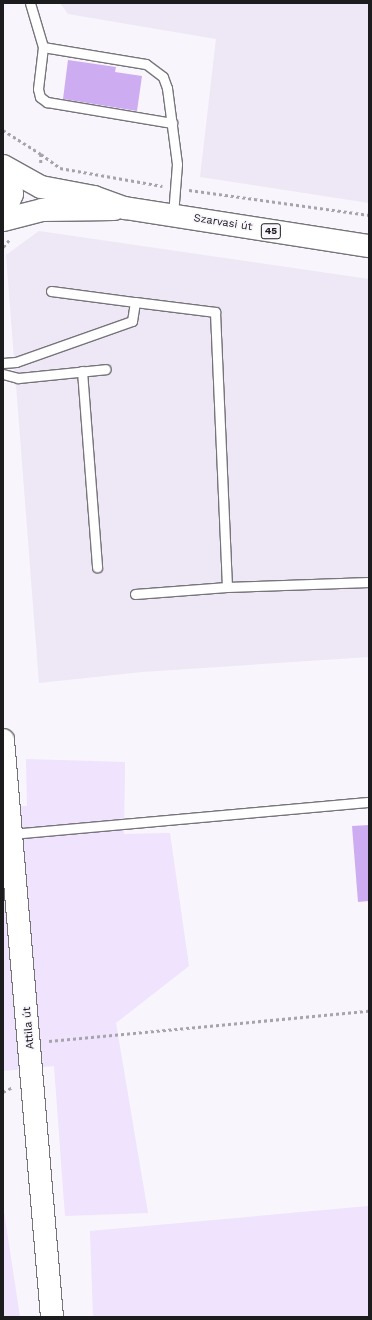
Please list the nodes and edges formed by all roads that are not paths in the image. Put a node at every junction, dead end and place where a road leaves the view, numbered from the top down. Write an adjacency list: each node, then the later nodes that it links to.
1 (30, 3): 2 (lane)
2 (43, 47): 3 (lane); 3 (lane)
3 (172, 123): 7 (lane)
4 (3, 167): 5 (main road, 45); 6 (main road, 45)
5 (124, 208): 7 (main road, Szarvasi út / 45); 8 (main road, 45)
6 (3, 215)
7 (173, 215): 9 (main road, Szarvasi út / 45)
8 (3, 220)
9 (369, 246)
10 (51, 292): 11 (lane)
11 (135, 302): 12 (lane); 18 (lane)
12 (3, 363)
13 (106, 369): 14 (lane)
14 (82, 371): 15 (lane); 16 (lane)
15 (3, 374)
16 (97, 567)
17 (369, 582): 18 (lane)
18 (227, 587): 19 (lane)
19 (135, 594)
20 (3, 740): 22 (main road, Attila út)
21 (369, 802): 22 (lane)
22 (10, 834): 23 (main road, Attila út)
23 (52, 1317)

